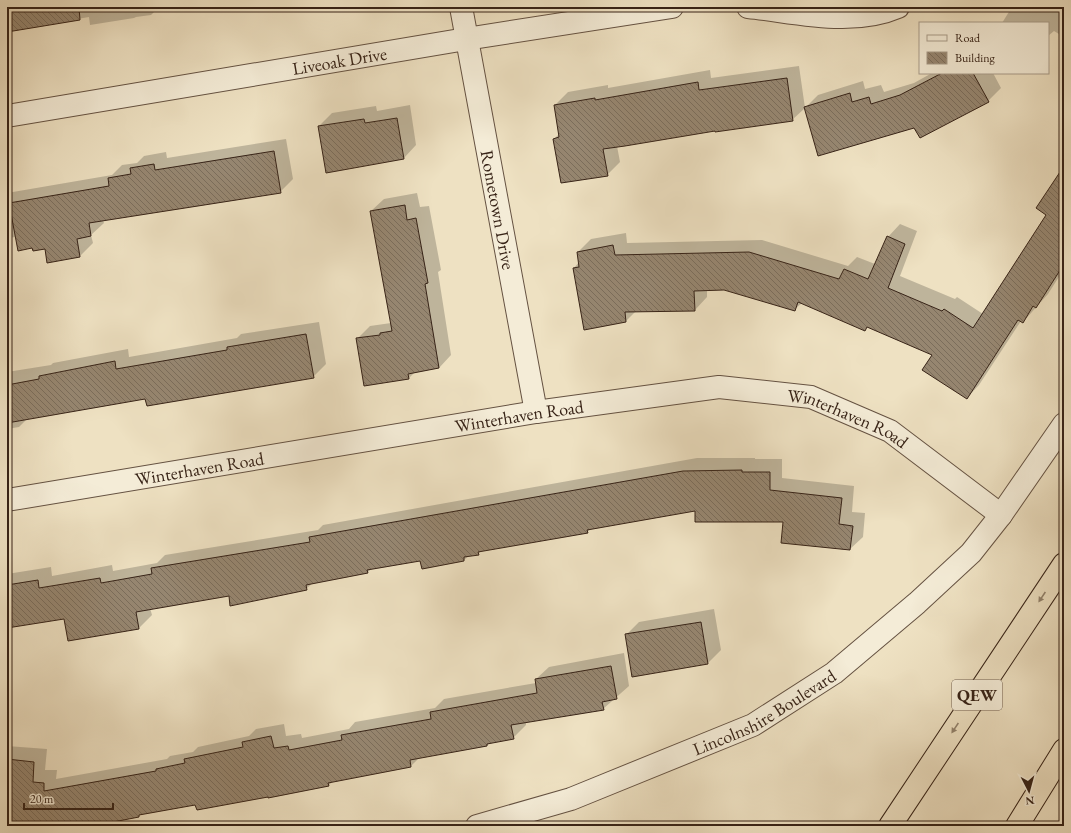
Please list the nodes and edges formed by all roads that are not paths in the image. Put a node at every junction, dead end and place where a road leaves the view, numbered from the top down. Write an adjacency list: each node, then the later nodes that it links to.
1 (461, 7): 5 (street, Rometown Drive)
2 (672, 7): 5 (street, Liveoak Drive)
3 (748, 7): 4 (street)
4 (898, 7)
5 (466, 39): 6 (street, Liveoak Drive); 7 (street, Rometown Drive)
6 (7, 116)
7 (536, 412): 9 (street, Winterhaven Road); 10 (street, Winterhaven Road)
8 (1064, 424): 10 (street, Lincolnshire Boulevard)
9 (7, 500)
10 (1001, 515): 13 (street, Lincolnshire Boulevard)
11 (1064, 564): 14 (highway, QEW, one-way to 14)
12 (1064, 750): 15 (highway)
13 (477, 826)
14 (890, 826)
15 (1017, 826)

